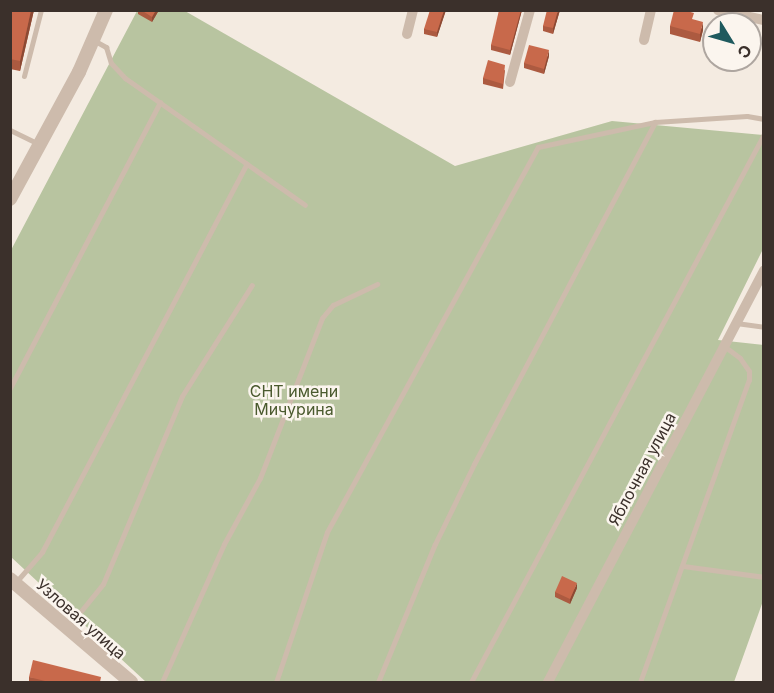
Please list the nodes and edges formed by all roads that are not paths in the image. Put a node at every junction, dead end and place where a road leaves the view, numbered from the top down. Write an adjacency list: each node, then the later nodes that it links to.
1 (41, 10): 11 (lane)
2 (106, 10): 9 (street)
3 (413, 10): 8 (street)
4 (530, 10): 12 (street)
5 (651, 10): 10 (street)
6 (718, 10): 7 (street)
7 (763, 18)
8 (406, 34)
9 (94, 40): 13 (lane); 18 (street)
10 (644, 40)
11 (24, 76)
12 (510, 82)
13 (160, 102): 19 (lane); 28 (lane)
14 (764, 119): 15 (lane)
15 (655, 123): 35 (lane); 36 (lane)
16 (10, 130): 18 (lane)
17 (764, 134): 37 (lane)
18 (40, 144): 20 (street)
19 (247, 164): 21 (lane); 31 (lane)
20 (10, 199)
21 (305, 205)
22 (764, 270): 25 (street, Яблочная улица)
23 (377, 284): 34 (lane)
24 (252, 285): 32 (lane)
25 (736, 323): 26 (lane); 27 (street, Яблочная улица)
26 (764, 327)
27 (724, 346): 29 (lane); 38 (street, Яблочная улица)
28 (10, 388)
29 (683, 566): 30 (lane); 39 (lane)
30 (764, 577)
31 (13, 581): 32 (street, Узловая улица)
32 (67, 628): 33 (street, Узловая улица)
33 (131, 682)
34 (162, 682)
35 (276, 682)
36 (378, 682)
37 (471, 682)
38 (548, 682)
39 (640, 682)

